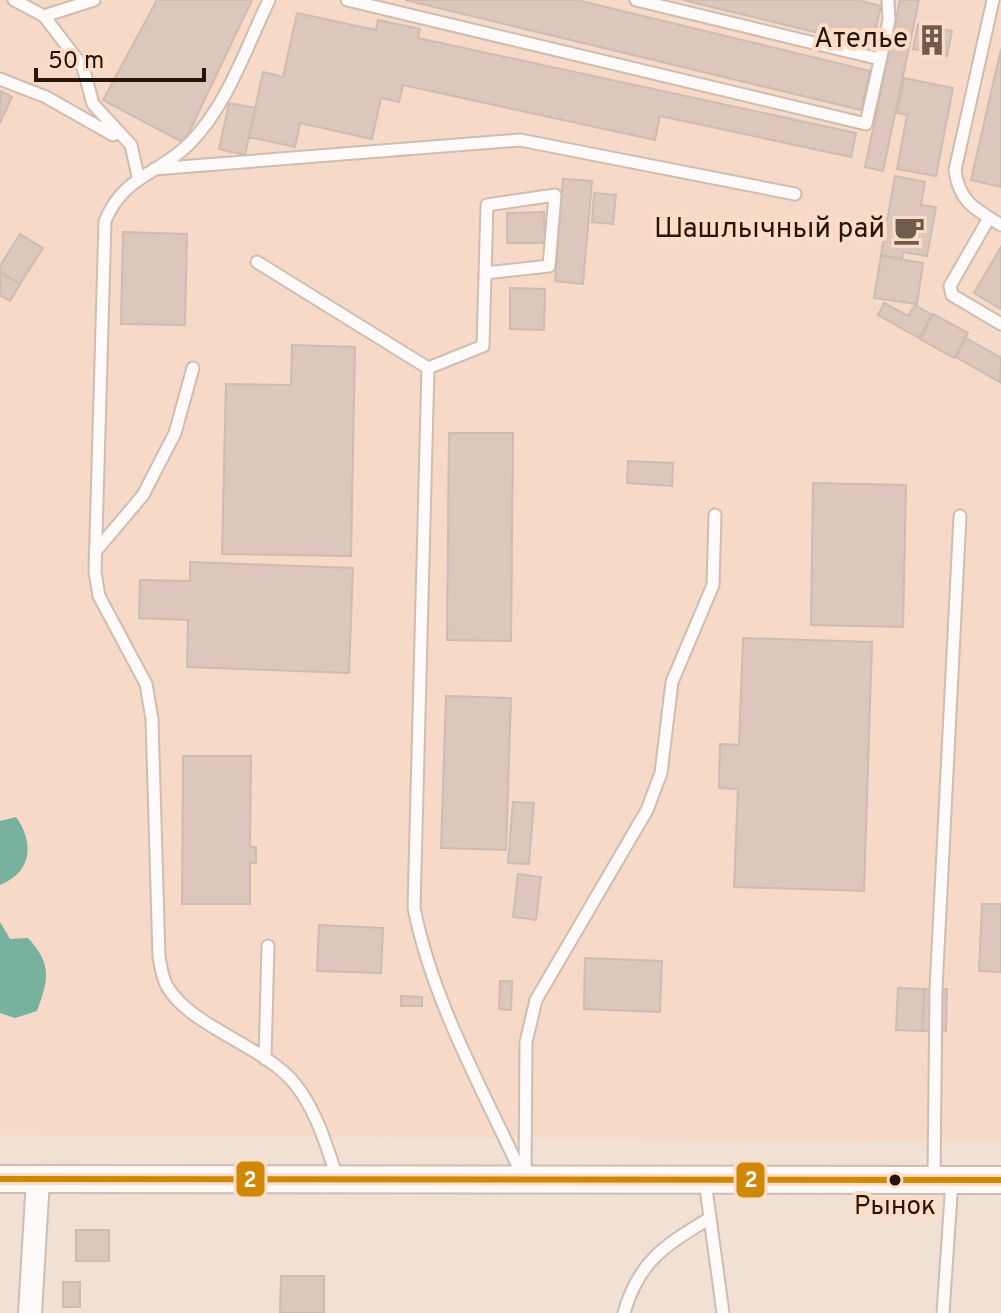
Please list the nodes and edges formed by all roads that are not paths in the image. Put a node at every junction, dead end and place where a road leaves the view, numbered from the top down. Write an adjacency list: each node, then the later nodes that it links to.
1 (14, 0): 8 (lane)
2 (94, 0): 8 (lane)
3 (269, 0): 12 (lane)
4 (347, 0): 9 (lane)
5 (636, 0): 9 (lane)
6 (888, 0): 9 (lane)
7 (993, 0): 15 (lane)
8 (44, 16): 11 (lane)
9 (880, 59)
10 (0, 79): 11 (lane)
11 (131, 145): 13 (lane)
12 (154, 169): 13 (lane); 14 (lane)
13 (138, 176): 24 (lane)
14 (795, 194)
15 (989, 218): 16 (lane); 19 (lane)
16 (1001, 225)
17 (257, 262): 21 (lane)
18 (485, 273): 18 (lane); 21 (lane)
19 (1001, 324)
20 (193, 368): 24 (lane)
21 (428, 368): 30 (lane)
22 (715, 515): 30 (lane)
23 (960, 516): 32 (lane)
24 (95, 552): 26 (lane)
25 (268, 946): 26 (lane)
26 (265, 1059): 29 (lane)
27 (0, 1179): 28 (street)
28 (38, 1179): 29 (street); 35 (street)
29 (339, 1180): 30 (street)
30 (525, 1180): 31 (street)
31 (705, 1180): 32 (street); 34 (lane)
32 (943, 1180): 33 (street); 38 (lane)
33 (1001, 1180)
34 (710, 1218): 36 (lane); 37 (lane)
35 (30, 1313)
36 (624, 1313)
37 (723, 1313)
38 (943, 1313)

